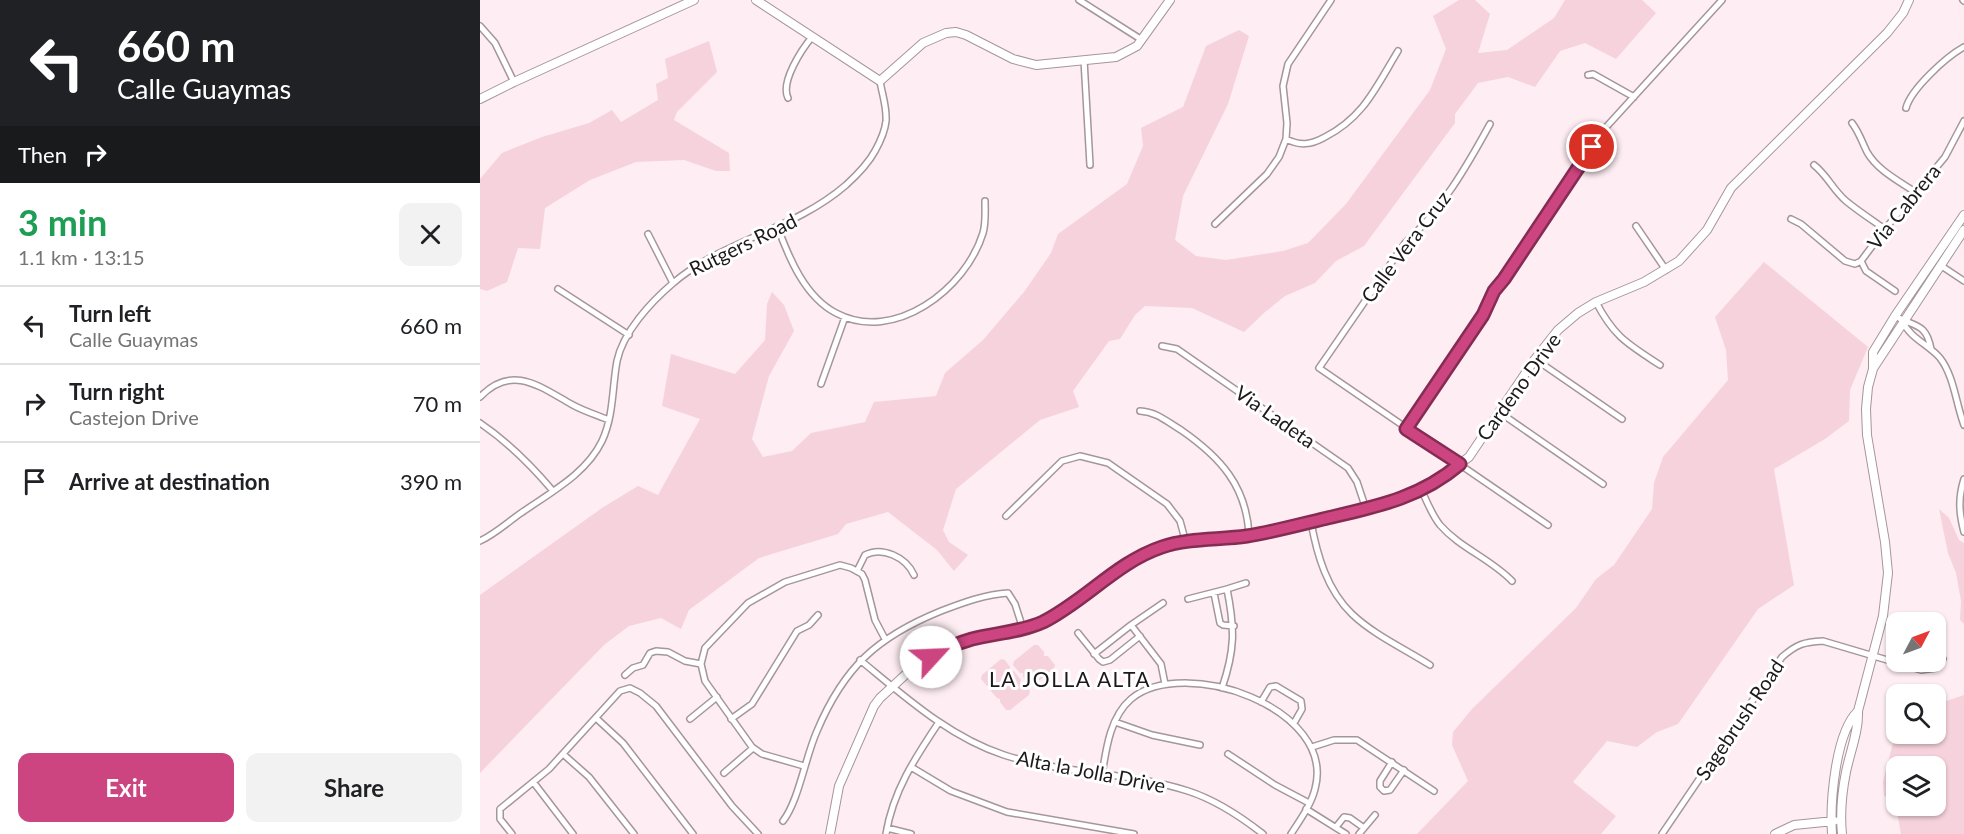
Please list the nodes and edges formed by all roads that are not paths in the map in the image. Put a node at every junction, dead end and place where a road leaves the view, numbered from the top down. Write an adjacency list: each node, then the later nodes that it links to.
1 (694, 0): 15 (street)
2 (756, 0): 9 (street)
3 (1079, 0): 10 (street)
4 (1170, 0): 10 (street)
5 (1331, 0): 24 (street)
6 (1722, 0): 17 (street)
7 (1910, 0): 39 (street, Cardeno Drive)
8 (480, 26): 15 (street)
9 (812, 37): 16 (street); 18 (street)
10 (1142, 40): 13 (street)
11 (1964, 47): 20 (street)
12 (1398, 51): 24 (street)
13 (1084, 60): 16 (street); 25 (street)
14 (1588, 75): 17 (street)
15 (514, 81): 19 (street)
16 (880, 81): 33 (street, Rutgers Road)
17 (1634, 97): 60 (street)
18 (788, 98)
19 (480, 99)
20 (1906, 108)
21 (1964, 121): 27 (street, Via Cabrera)
22 (1852, 123): 27 (street)
23 (1490, 124): 60 (street, Calle Vera Cruz)
24 (1286, 139): 31 (street)
25 (1090, 165)
26 (1814, 165): 34 (street)
27 (1915, 192): 34 (street, Via Cabrera)
28 (985, 201): 45 (street)
29 (1964, 215): 46 (street)
30 (1791, 219): 37 (street)
31 (1215, 224)
32 (1636, 226): 39 (street)
33 (778, 228): 41 (street, Rutgers Road); 45 (street)
34 (1885, 229): 37 (street, Via Cabrera)
35 (1964, 230): 38 (street)
36 (648, 234): 41 (street)
37 (1861, 261): 43 (street)
38 (1940, 265): 40 (street); 46 (street)
39 (1666, 270): 44 (street, Cardeno Drive)
40 (1964, 281)
41 (673, 283): 47 (street, Rutgers Road)
42 (558, 289): 47 (street)
43 (1895, 291)
44 (1596, 302): 50 (street, Cardeno Drive); 51 (street)
45 (845, 317): 52 (street)
46 (1899, 318): 49 (street); 49 (street); 90 (street)
47 (629, 335): 57 (street, Rutgers Road)
48 (1162, 346): 66 (street, Via Ladeta)
49 (1931, 349): 59 (street)
50 (1535, 359): 55 (street, Cardeno Drive); 56 (street)
51 (1660, 364)
52 (821, 384)
53 (480, 397): 57 (street)
54 (1140, 411): 71 (street)
55 (1499, 412): 61 (street, Cardeno Drive); 63 (street)
56 (1622, 419)
57 (609, 420): 64 (street, Rutgers Road)
58 (480, 423): 64 (street)
59 (1964, 425)
60 (1406, 429): 61 (street)
61 (1460, 464): 65 (street, Cardeno Drive); 69 (street)
62 (1964, 479): 70 (street)
63 (1603, 484)
64 (553, 491): 72 (street, Rutgers Road)
65 (1422, 491): 66 (street, Cardeno Drive); 76 (street)
66 (1366, 509): 68 (street, Cardeno Drive)
67 (1006, 516): 73 (street)
68 (1311, 522): 71 (street, Cardeno Drive); 94 (street)
69 (1548, 525)
70 (1964, 532)
71 (1249, 536): 73 (street, Cardeno Drive)
72 (480, 541)
73 (1186, 543): 85 (street, Cardeno Drive)
74 (857, 570): 75 (street); 88 (street); 93 (street)
75 (914, 575)
76 (1512, 581)
77 (1246, 583): 78 (street)
78 (1227, 589): 79 (street); 84 (street)
79 (1214, 593): 80 (street); 84 (street)
80 (1188, 599)
81 (1162, 603): 83 (street)
82 (818, 615): 104 (street)
83 (1131, 626): 87 (street); 89 (street)
84 (1233, 626): 98 (street)
85 (1023, 629): 88 (street); 97 (street, Cardeno Drive)
86 (1078, 633): 89 (street)
87 (1140, 636): 89 (street); 96 (street)
88 (885, 639): 91 (street)
89 (1094, 654)
90 (1873, 657): 92 (street, Sagebrush Road); 101 (street); 141 (street, Sagebrush Road)
91 (860, 660): 97 (street, Alta la Jolla Drive); 114 (street)
92 (1886, 661)
93 (701, 664): 95 (street); 99 (street)
94 (1430, 665)
95 (624, 675)
96 (1165, 684): 98 (street); 106 (street)
97 (892, 686): 105 (street, Alta la Jolla Drive); 134 (street, Cardeno Drive)
98 (1222, 688): 100 (street)
99 (717, 698): 103 (street); 104 (street)
100 (1261, 702): 107 (street); 107 (street)
101 (1858, 711): 123 (street); 125 (street)
102 (596, 718): 111 (street); 132 (street); 133 (street)
103 (690, 719)
104 (731, 719): 110 (street)
105 (939, 722): 115 (street); 118 (street, Alta la Jolla Drive)
106 (1115, 722): 108 (street); 118 (street)
107 (1294, 723): 109 (street)
108 (1200, 745)
109 (1312, 747): 113 (street); 121 (street)
110 (753, 748): 114 (street); 117 (street)
111 (563, 753): 119 (street); 131 (street)
112 (1228, 754): 121 (street)
113 (1392, 762): 116 (street); 116 (street)
114 (804, 766): 124 (street)
115 (911, 767): 128 (street); 136 (street)
116 (1404, 770): 120 (street)
117 (724, 773)
118 (1102, 775): 137 (street, Alta la Jolla Drive)
119 (534, 783): 129 (street); 130 (street)
120 (1434, 791)
121 (1308, 806): 126 (street); 138 (street)
122 (1375, 815): 127 (street)
123 (1841, 820): 125 (street); 144 (street)
124 (783, 821)
125 (1831, 821): 142 (street); 143 (street)
126 (1336, 827): 127 (street); 139 (street)
127 (1364, 828): 140 (street)
128 (886, 831): 135 (street)
129 (512, 834)
130 (573, 834)
131 (634, 834)
132 (693, 834)
133 (758, 834)
134 (830, 834)
135 (911, 834)
136 (1134, 834)
137 (1263, 834)
138 (1291, 834)
139 (1346, 834)
140 (1359, 834)
141 (1662, 834)
142 (1775, 834)
143 (1832, 834)
144 (1842, 834)

